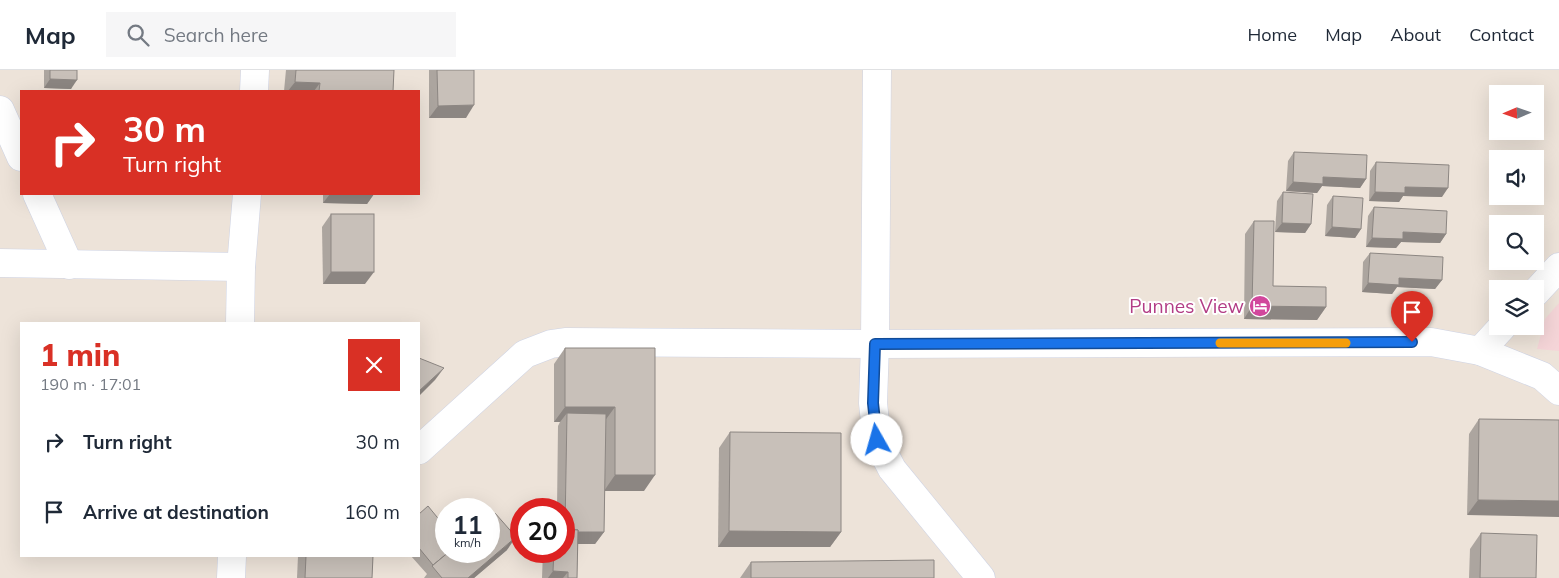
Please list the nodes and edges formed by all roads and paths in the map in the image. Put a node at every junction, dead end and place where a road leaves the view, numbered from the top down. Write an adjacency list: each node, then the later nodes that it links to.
1 (256, 70): 3 (street)
2 (877, 70): 15 (street)
3 (254, 90)
4 (0, 110): 5 (street)
5 (20, 155)
6 (38, 195): 9 (street)
7 (246, 195): 10 (street)
8 (0, 263): 9 (street)
9 (69, 265): 10 (street)
10 (241, 267): 13 (street)
11 (1559, 267): 12 (street)
12 (1544, 283)
13 (240, 322)
14 (1495, 335): 16 (street)
15 (875, 344): 16 (street); 18 (street); 21 (street)
16 (1480, 351): 17 (street)
17 (1559, 391)
18 (420, 449)
19 (232, 557): 20 (street)
20 (231, 578)
21 (981, 578)

